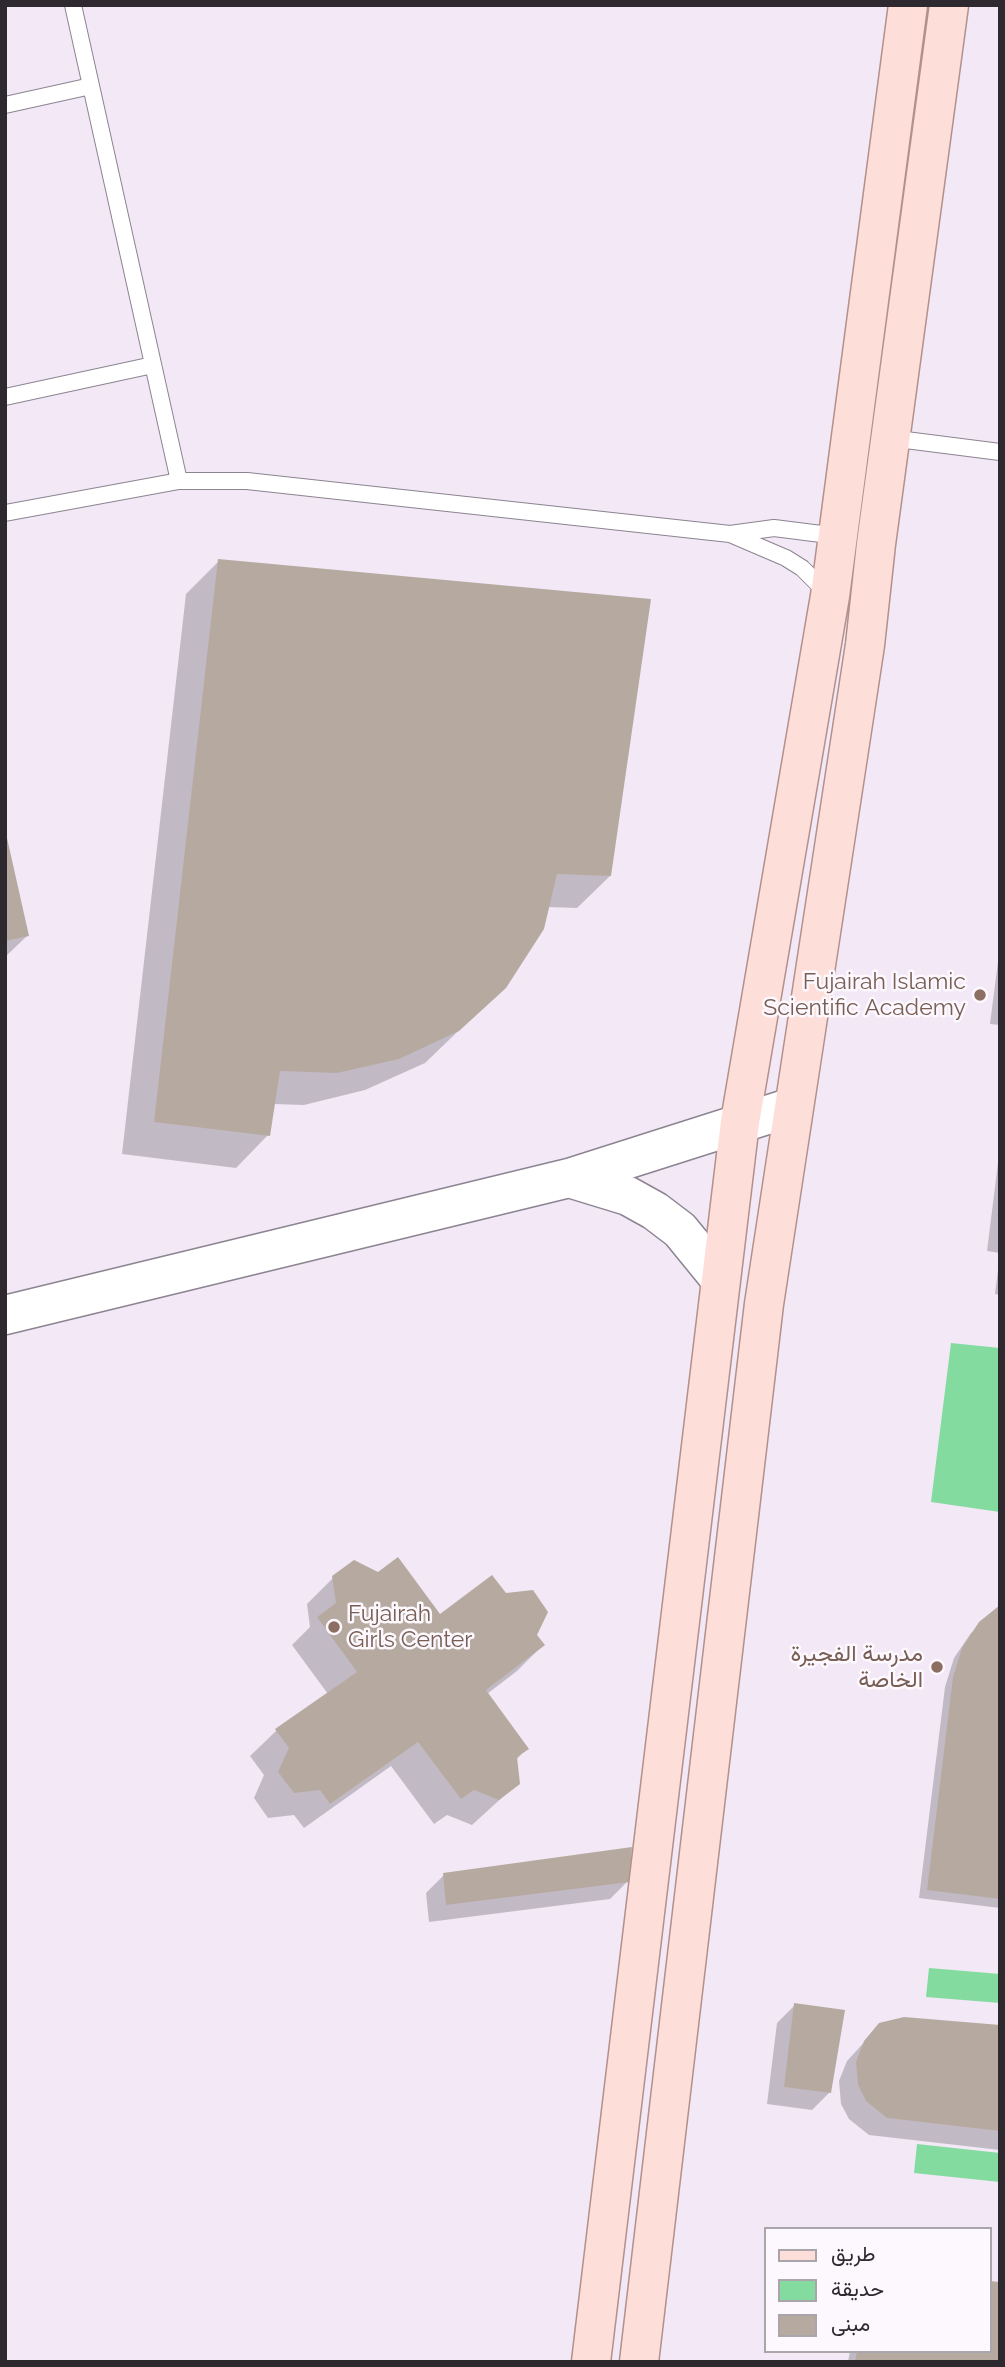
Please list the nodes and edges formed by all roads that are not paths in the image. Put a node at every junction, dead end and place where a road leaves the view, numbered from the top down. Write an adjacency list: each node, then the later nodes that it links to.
1 (73, 5): 4 (lane)
2 (908, 5): 13 (main road)
3 (949, 5): 8 (main road)
4 (91, 86): 5 (lane); 6 (lane)
5 (5, 105)
6 (153, 365): 7 (lane); 10 (lane)
7 (5, 397)
8 (890, 438): 9 (lane); 14 (main road)
9 (1000, 452)
10 (179, 481): 11 (lane); 12 (lane)
11 (5, 513)
12 (730, 534): 13 (lane); 15 (lane)
13 (837, 536): 14 (main road); 15 (main road)
14 (876, 544): 16 (main road)
15 (830, 596): 17 (main road)
16 (792, 1107): 17 (street); 22 (main road)
17 (740, 1122): 18 (street); 19 (main road)
18 (569, 1178): 19 (street); 20 (street)
19 (720, 1279): 21 (main road)
20 (5, 1315)
21 (591, 2362)
22 (639, 2362)

